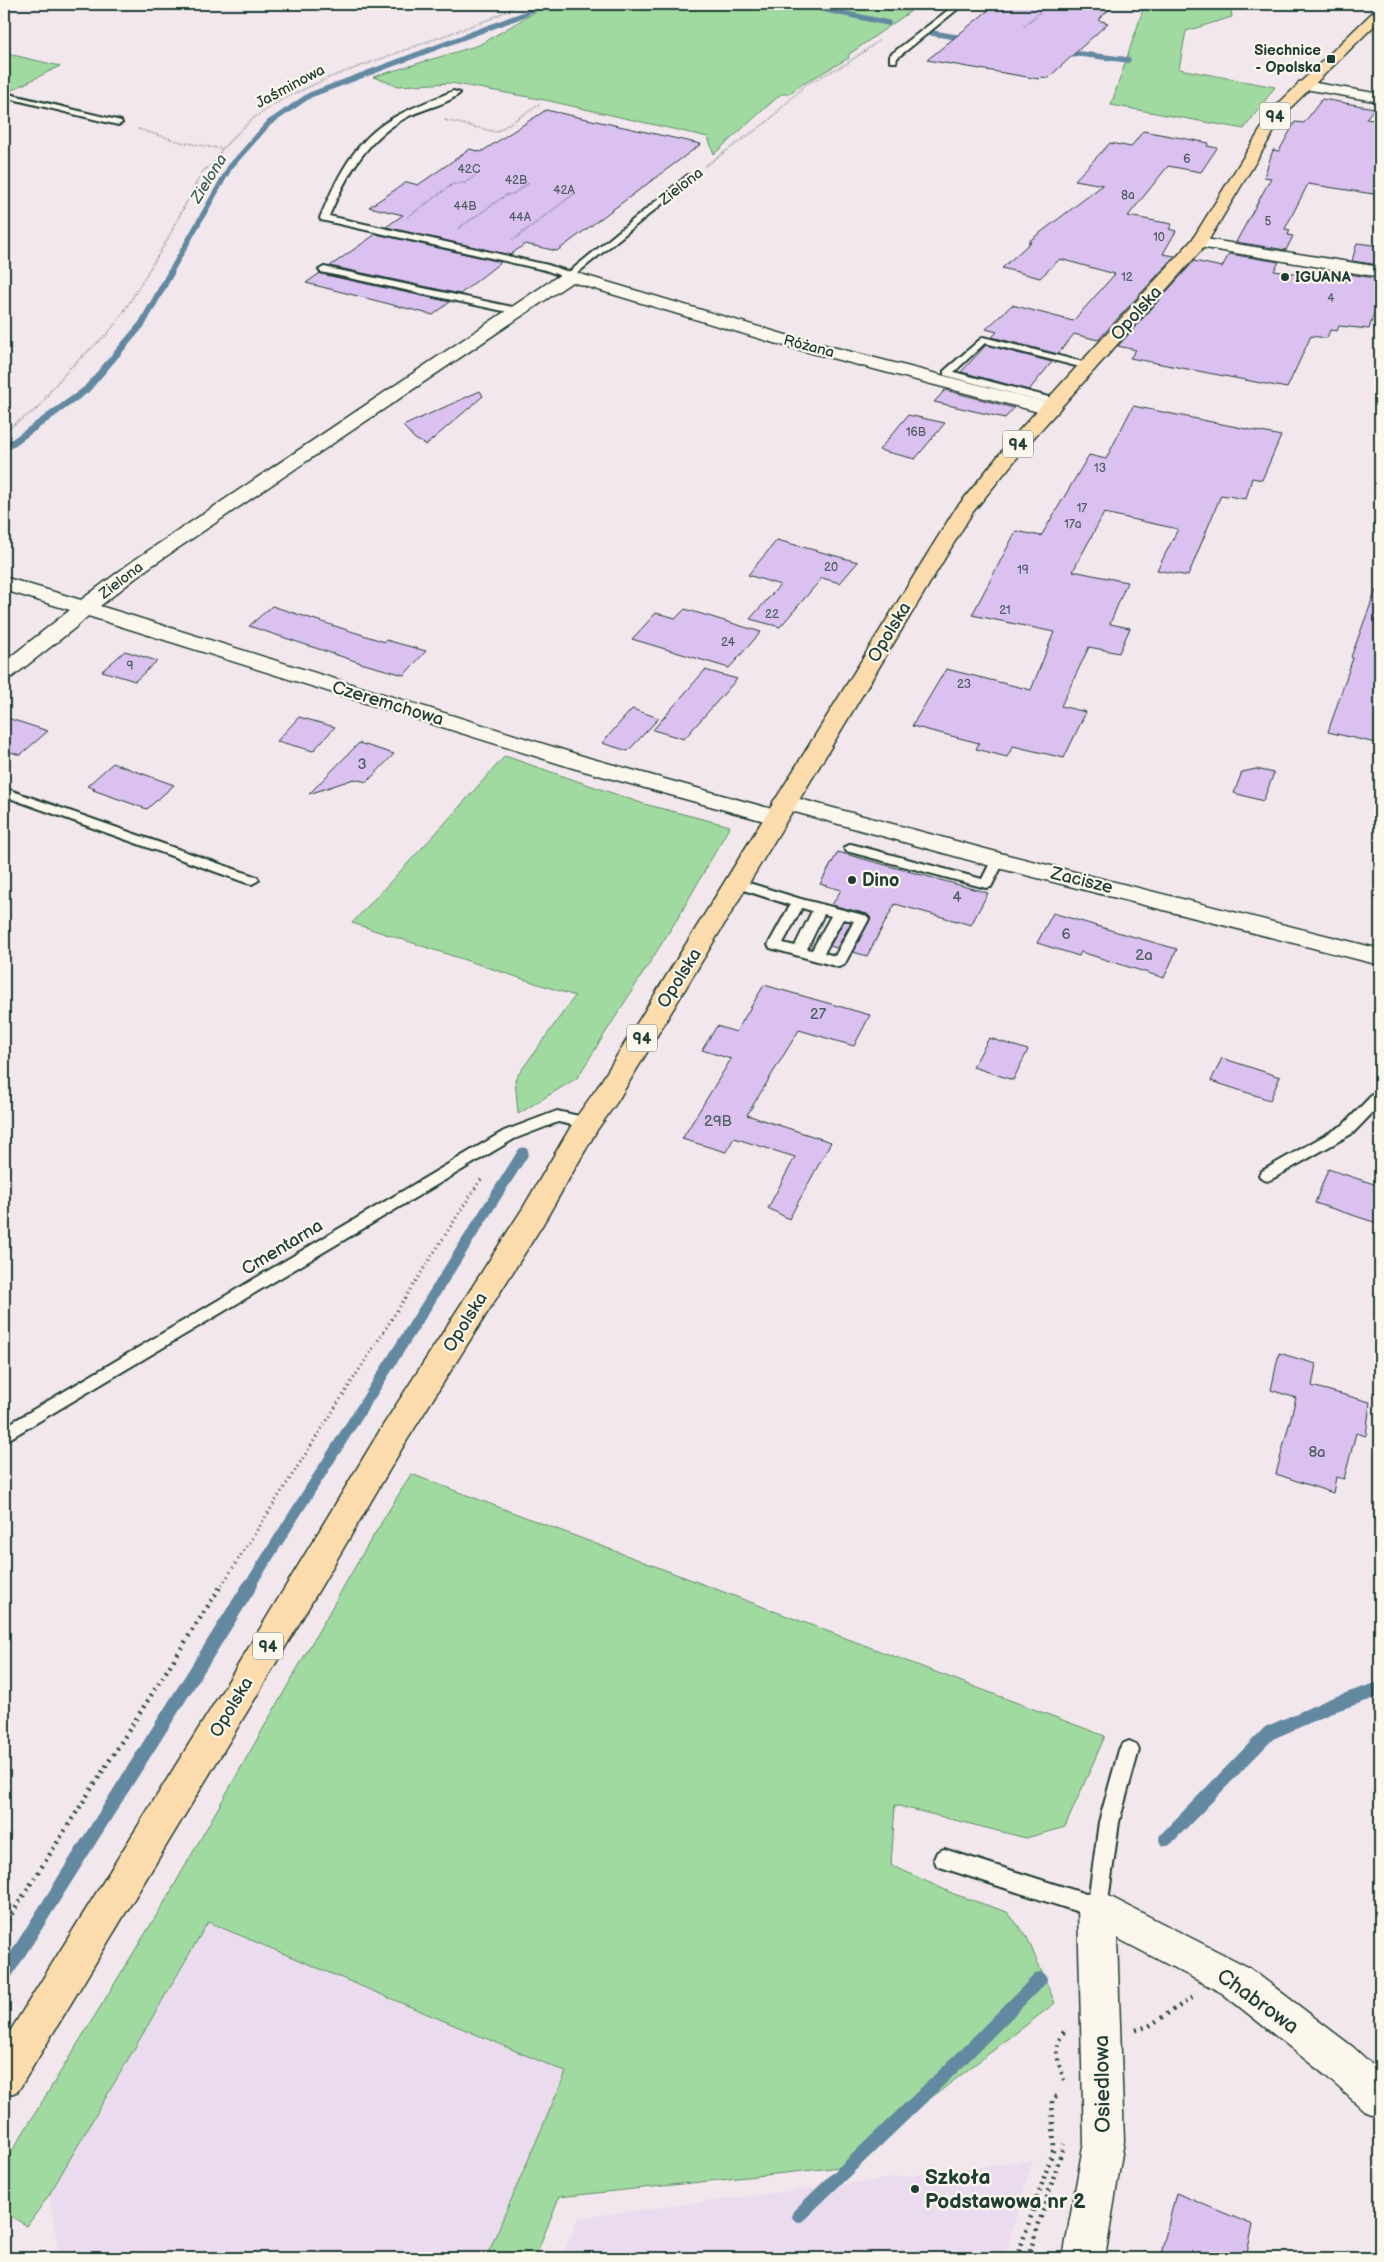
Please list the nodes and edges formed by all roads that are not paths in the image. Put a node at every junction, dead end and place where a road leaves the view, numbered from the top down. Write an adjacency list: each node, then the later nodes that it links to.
1 (960, 4): 3 (lane)
2 (1380, 13): 4 (main road, Opolska / 94)
3 (893, 60)
4 (1304, 85): 7 (street); 10 (main road, Opolska / 94)
5 (456, 94): 13 (lane)
6 (4, 95): 8 (lane)
7 (1380, 98)
8 (118, 123)
9 (691, 177): 13 (lane, Zielona)
10 (1199, 243): 12 (street); 15 (main road, Opolska / 94)
11 (324, 270): 14 (lane)
12 (1380, 272)
13 (570, 276): 14 (street, Zielona); 16 (street, Różana)
14 (516, 311): 18 (street, Zielona)
15 (1088, 366): 16 (main road, Opolska / 94); 16 (lane)
16 (1053, 405): 21 (main road, Opolska / 94)
17 (4, 583): 18 (street, Czeremchowa)
18 (84, 608): 19 (street, Zielona); 21 (street, Czeremchowa)
19 (4, 672)
20 (4, 792): 24 (lane)
21 (780, 810): 23 (street, Zacisze); 25 (main road, Opolska / 94)
22 (851, 848): 23 (lane)
23 (998, 860): 31 (street, Zacisze)
24 (252, 880)
25 (736, 883): 26 (lane); 33 (main road, Opolska / 94)
26 (798, 903): 27 (lane); 29 (lane)
27 (820, 908): 28 (lane); 29 (lane)
28 (839, 914): 30 (lane); 30 (lane)
29 (798, 951): 30 (lane)
30 (816, 956)
31 (1380, 957)
32 (1380, 1096): 34 (lane)
33 (587, 1123): 35 (lane, Cmentarna); 39 (main road, Opolska / 94)
34 (1267, 1175)
35 (4, 1435)
36 (1129, 1750): 38 (lane)
37 (944, 1859): 38 (lane)
38 (1097, 1908): 40 (street, Chabrowa); 41 (street, Osiedlowa)
39 (4, 2077)
40 (1380, 2098)
41 (1084, 2258)

